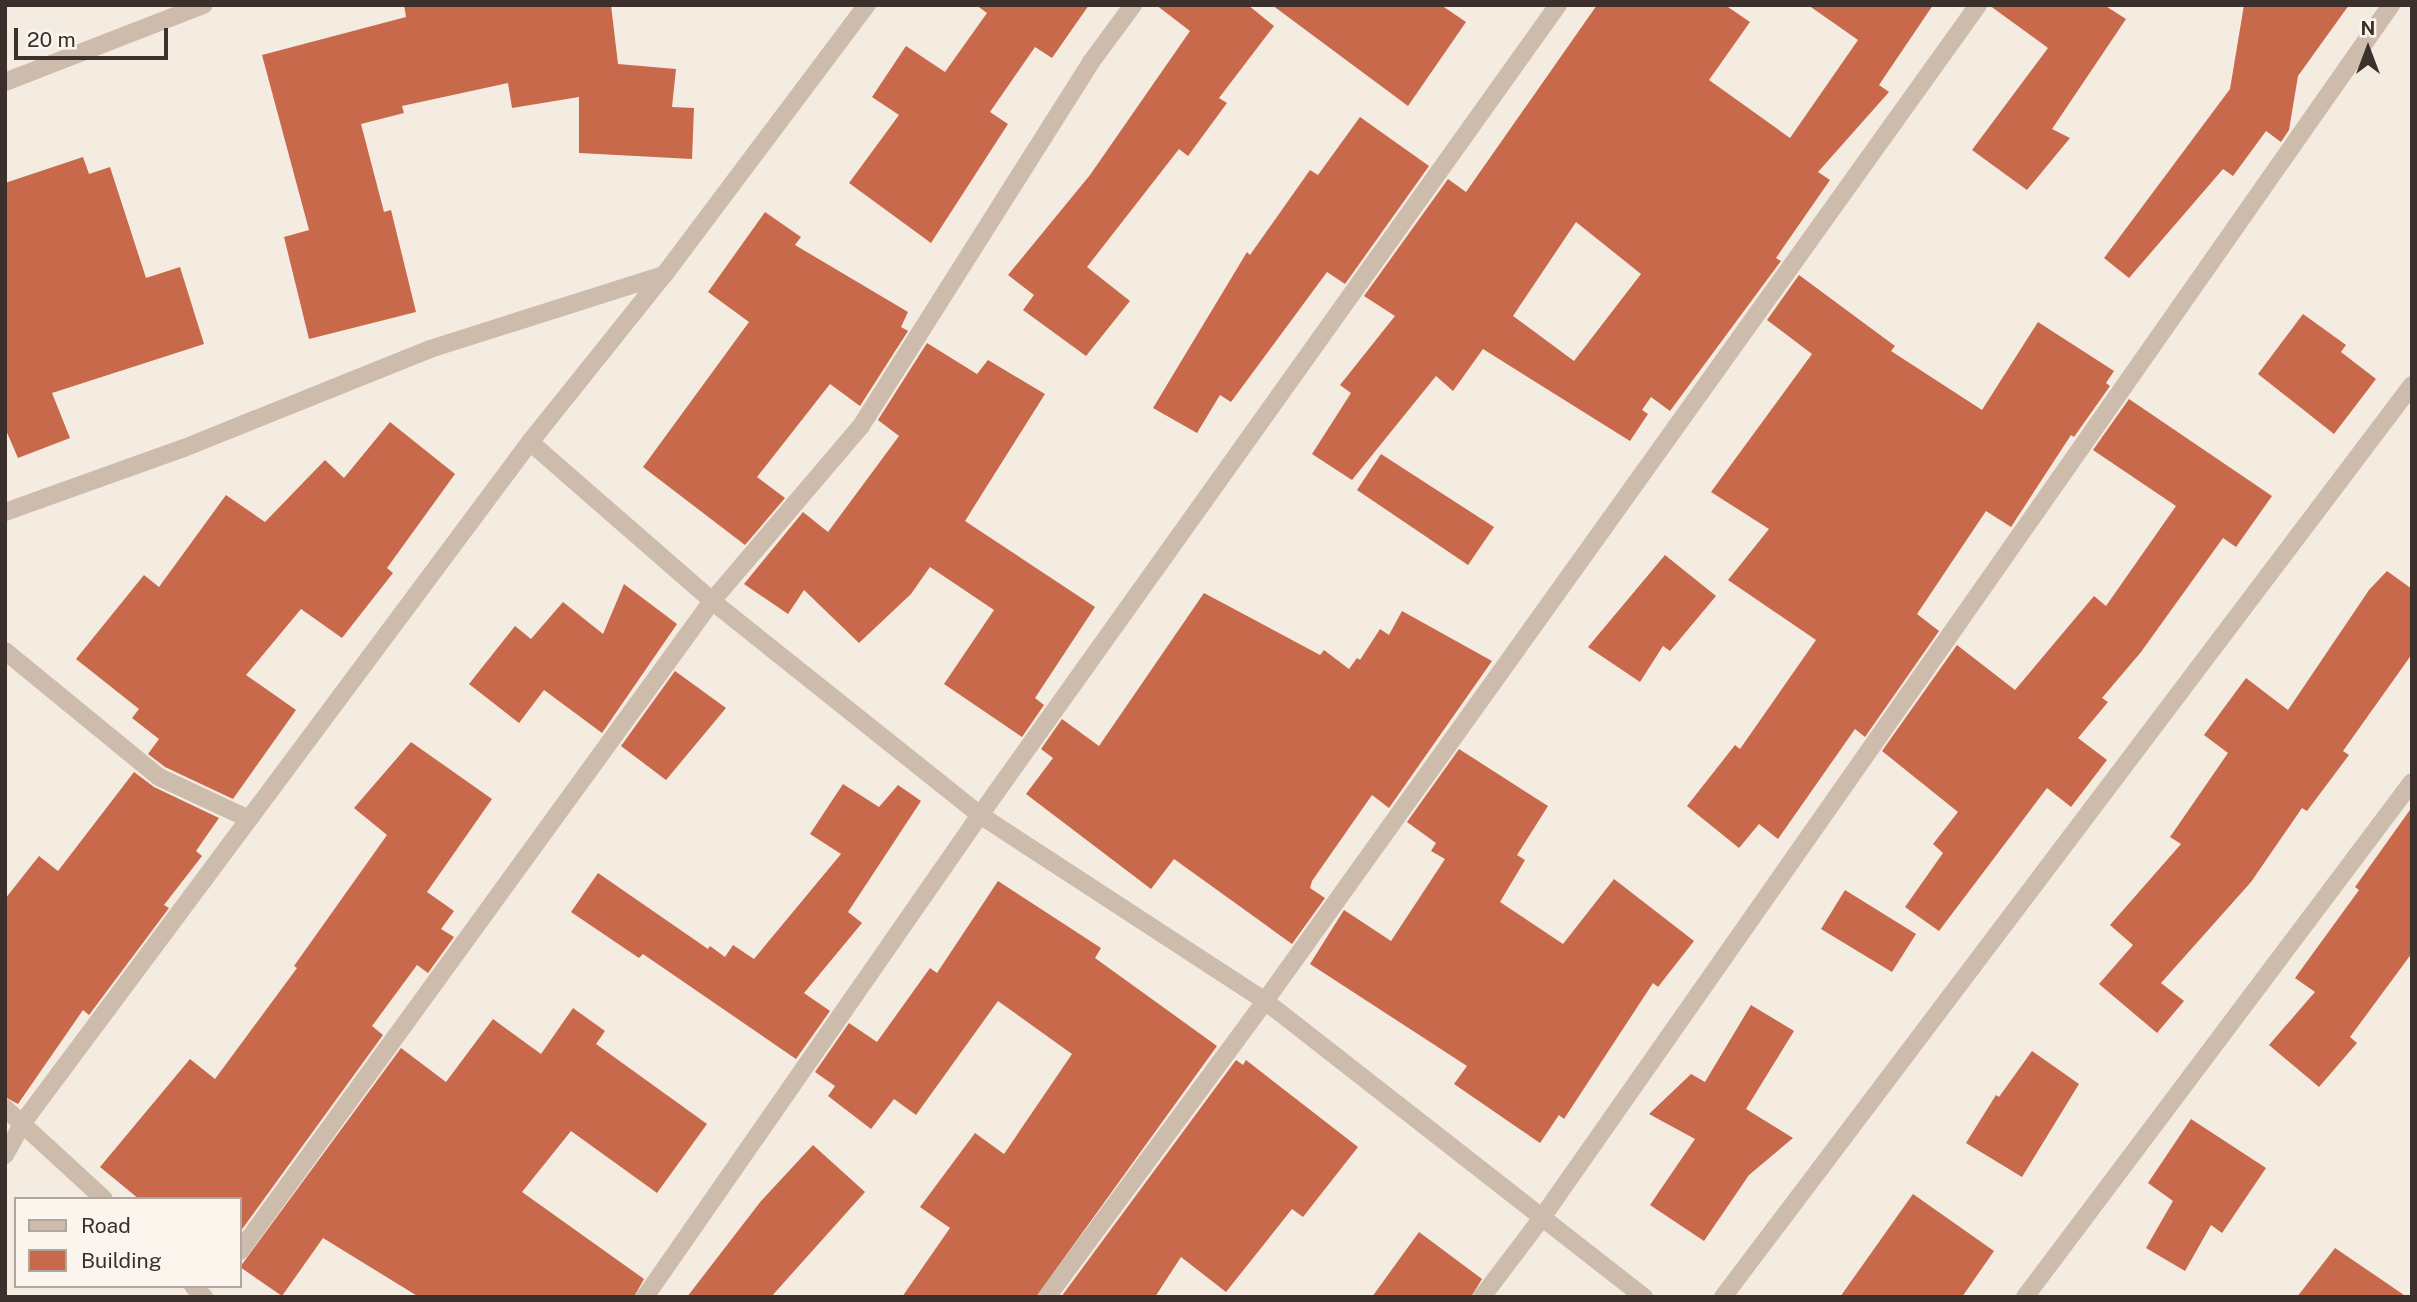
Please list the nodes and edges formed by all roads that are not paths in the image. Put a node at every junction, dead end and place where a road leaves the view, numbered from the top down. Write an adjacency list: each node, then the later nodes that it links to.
1 (204, 5): 7 (street)
2 (867, 5): 8 (street)
3 (1133, 5): 12 (street)
4 (1558, 5): 15 (street)
5 (1978, 5): 17 (street)
6 (2391, 5): 22 (street)
7 (5, 82)
8 (664, 275): 10 (street); 11 (street)
9 (2412, 385): 28 (street)
10 (530, 442): 12 (street); 16 (street)
11 (5, 513)
12 (712, 601): 15 (street); 23 (street)
13 (5, 651): 16 (street)
14 (2412, 782): 29 (street)
15 (980, 815): 17 (street); 24 (street)
16 (249, 820): 19 (street)
17 (1265, 1002): 22 (street); 25 (street)
18 (5, 1108): 19 (street)
19 (24, 1121): 20 (street); 21 (street)
20 (5, 1155)
21 (102, 1197)
22 (1541, 1219): 26 (street); 27 (street)
23 (242, 1248)
24 (645, 1297)
25 (1047, 1297)
26 (1482, 1297)
27 (1644, 1297)
28 (1723, 1297)
29 (2025, 1297)

